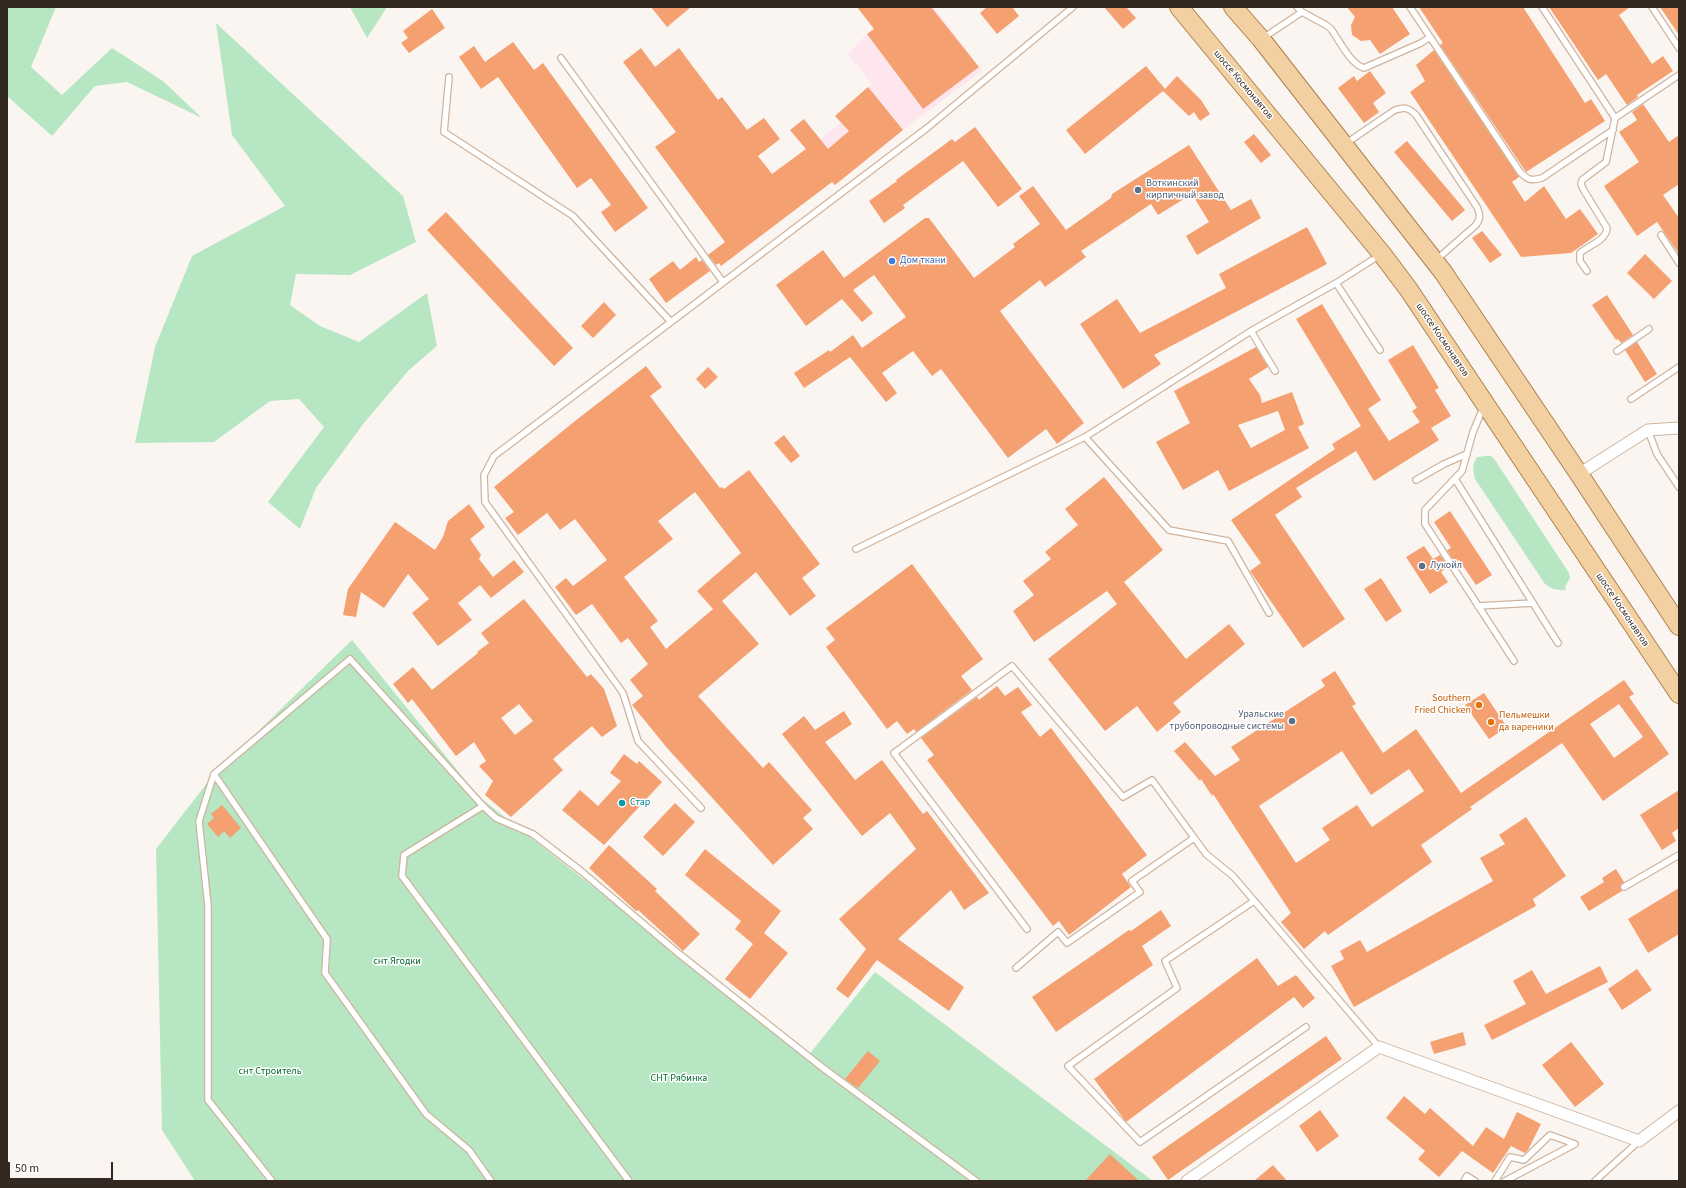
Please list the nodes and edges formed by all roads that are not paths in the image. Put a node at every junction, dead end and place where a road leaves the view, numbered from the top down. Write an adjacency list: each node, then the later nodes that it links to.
1 (1073, 7): 23 (lane)
2 (1179, 7): 19 (main road, шоссе Космонавтов)
3 (1233, 7): 10 (main road)
4 (1297, 7): 8 (lane)
5 (1410, 7): 9 (lane)
6 (1542, 7): 15 (lane)
7 (1652, 7): 11 (lane)
8 (1302, 12): 9 (lane); 10 (lane)
9 (1430, 37): 16 (lane)
10 (1261, 39): 17 (main road)
11 (1679, 48)
12 (560, 58): 23 (lane)
13 (1679, 75): 15 (lane)
14 (449, 77): 25 (lane)
15 (1615, 118): 16 (lane)
16 (1613, 130): 22 (lane)
17 (1343, 144): 20 (main road); 20 (lane)
18 (1661, 235): 21 (lane)
19 (1382, 254): 24 (lane); 33 (main road, шоссе Космонавтов)
20 (1434, 261): 38 (main road)
21 (1679, 263)
22 (1587, 271)
23 (723, 282): 25 (lane)
24 (1336, 283): 27 (lane); 28 (lane)
25 (670, 322): 52 (lane)
26 (1649, 329): 29 (lane)
27 (1251, 331): 31 (lane); 36 (lane)
28 (1380, 350)
29 (1616, 351)
30 (1679, 367): 32 (lane)
31 (1275, 372)
32 (1631, 399)
33 (1485, 404): 37 (lane); 49 (main road, шоссе Космонавтов)
34 (1679, 428): 35 (street)
35 (1648, 430): 38 (street); 41 (lane)
36 (1085, 436): 42 (lane); 45 (lane)
37 (1467, 454): 39 (lane); 40 (lane)
38 (1579, 474): 46 (main road)
39 (1455, 479): 43 (lane); 44 (lane)
40 (1416, 480)
41 (1679, 487)
42 (856, 549)
43 (1533, 602): 44 (lane); 47 (lane)
44 (1478, 606): 48 (lane)
45 (1269, 612)
46 (1679, 626)
47 (1558, 643)
48 (1514, 661)
49 (1679, 694)
50 (214, 774): 51 (lane); 63 (lane); 64 (lane)
51 (482, 806): 65 (lane); 66 (lane)
52 (701, 808)
53 (1194, 838): 56 (lane); 57 (lane); 58 (lane)
54 (1679, 855): 55 (lane)
55 (1624, 887)
56 (1254, 901): 59 (lane); 60 (lane)
57 (1027, 929)
58 (1016, 968)
59 (1306, 1027)
60 (1379, 1047): 62 (street); 67 (street)
61 (1679, 1111): 62 (street)
62 (1639, 1141): 72 (lane)
63 (272, 1181)
64 (491, 1181)
65 (629, 1181)
66 (976, 1181)
67 (1187, 1181)
68 (1464, 1181): 69 (lane)
69 (1475, 1181)
70 (1495, 1181): 71 (lane)
71 (1506, 1181)
72 (1595, 1181)

